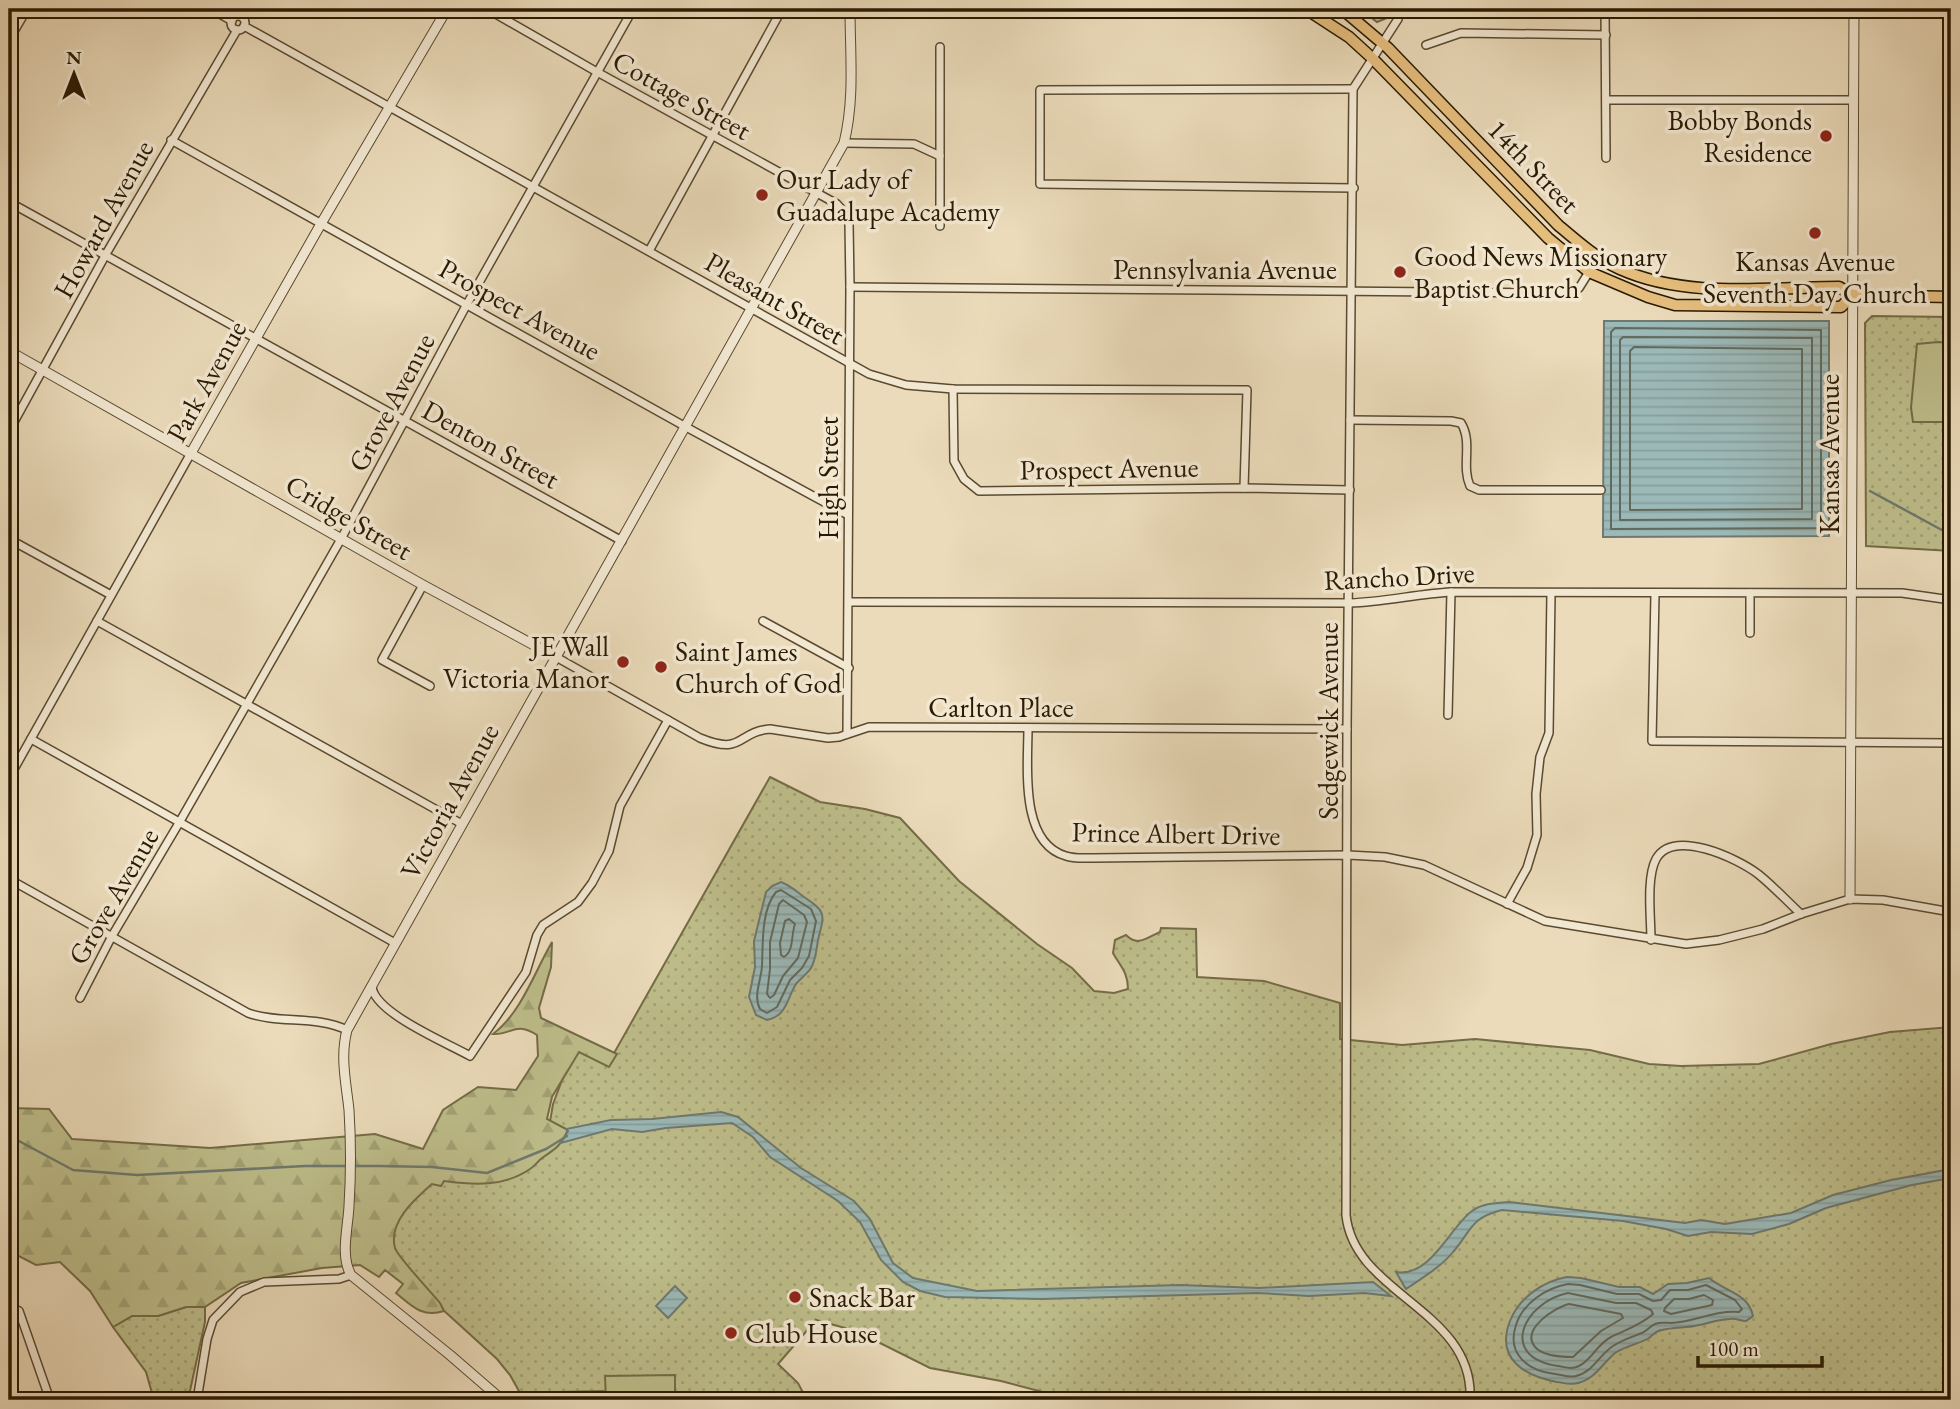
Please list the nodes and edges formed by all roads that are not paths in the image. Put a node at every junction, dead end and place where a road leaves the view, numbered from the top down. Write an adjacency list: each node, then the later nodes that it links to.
1 (27, 9): 18 (street)
2 (211, 9): 15 (street)
3 (247, 9): 14 (street)
4 (447, 9): 27 (street, Park Avenue)
5 (487, 9): 23 (street, Cottage Street)
6 (633, 9): 23 (street, Grove Avenue)
7 (782, 9): 28 (street)
8 (850, 9): 30 (street, Victoria Avenue)
9 (1306, 9): 22 (main road, 14th Street)
10 (1342, 9): 19 (main road, 14th Street)
11 (1399, 9): 19 (street)
12 (1605, 9): 17 (street)
13 (1854, 9): 26 (street, Kansas Avenue)
14 (241, 17): 15 (street); 16 (street)
15 (232, 21): 16 (street)
16 (240, 28): 27 (street, Pleasant Street); 29 (street, Howard Avenue)
17 (1605, 36): 20 (street); 25 (street)
18 (9, 40)
19 (1382, 42): 22 (street); 45 (main road, 14th Street)
20 (1426, 45)
21 (940, 47): 31 (street)
22 (1373, 58): 24 (street); 42 (main road, 14th Street)
23 (597, 72): 28 (street, Cottage Street); 33 (street, Grove Avenue)
24 (1353, 89): 34 (street, Sedgewick Avenue); 34 (street)
25 (1606, 100): 26 (street); 32 (street)
26 (1853, 100): 45 (street, Kansas Avenue)
27 (388, 107): 33 (street, Pleasant Street); 37 (street, Park Avenue)
28 (712, 135): 35 (street, Cottage Street); 40 (street)
29 (171, 140): 37 (street, Prospect Avenue); 41 (street, Howard Avenue)
30 (844, 143): 31 (street); 35 (street, Victoria Avenue)
31 (940, 156): 39 (street)
32 (1606, 158)
33 (533, 188): 40 (street, Pleasant Street); 47 (street, Grove Avenue)
34 (1353, 188): 44 (street, Sedgewick Avenue)
35 (816, 193): 38 (street, Cottage Street); 48 (street, Victoria Avenue)
36 (9, 202): 41 (street, Denton Street)
37 (322, 222): 47 (street, Prospect Avenue); 49 (street, Park Avenue)
38 (849, 223): 43 (street, High Street)
39 (940, 226)
40 (649, 251): 48 (street, Pleasant Street)
41 (106, 254): 49 (street, Denton Street); 52 (street, Howard Avenue)
42 (1589, 272): 44 (street, Pennsylvania Avenue); 45 (main road, 14th Street)
43 (850, 287): 44 (street, Pennsylvania Avenue); 51 (street, High Street)
44 (1352, 291): 55 (street, Sedgewick Avenue)
45 (1853, 295): 46 (main road); 68 (street, Kansas Avenue)
46 (1951, 297)
47 (467, 304): 54 (street, Grove Avenue); 56 (street, Prospect Avenue)
48 (751, 308): 51 (street, Pleasant Street); 56 (street, Victoria Avenue)
49 (257, 337): 54 (street, Denton Street); 58 (street, Park Avenue)
50 (9, 351): 52 (street, Cridge Street)
51 (849, 364): 53 (street, Pleasant Street); 62 (street, High Street)
52 (42, 370): 57 (street, Howard Avenue); 58 (street, Cridge Street)
53 (953, 389): 59 (street, Prospect Avenue); 59 (street, Pleasant Street)
54 (406, 421): 64 (street, Grove Avenue); 65 (street, Denton Street)
55 (1350, 421): 60 (street, Sedgewick Avenue); 61 (street)
56 (686, 427): 62 (street, Prospect Avenue); 65 (street, Victoria Avenue)
57 (9, 431)
58 (191, 453): 64 (street, Cridge Street); 72 (street, Park Avenue)
59 (1244, 488): 60 (street, Prospect Avenue)
60 (1350, 490): 75 (street, Sedgewick Avenue)
61 (1601, 490)
62 (848, 515): 74 (street, High Street)
63 (9, 538): 72 (street)
64 (341, 538): 66 (street, Cridge Street); 82 (street, Grove Avenue)
65 (622, 541): 79 (street, Victoria Avenue)
66 (423, 585): 79 (street, Cridge Street); 81 (street)
67 (1451, 592): 69 (street, Rancho Drive); 75 (street, Rancho Drive); 83 (street)
68 (1851, 592): 70 (street, Rancho Drive); 73 (street, Rancho Drive); 89 (street, Kansas Avenue)
69 (1551, 593): 71 (street, Rancho Drive); 97 (street)
70 (1750, 593): 71 (street, Rancho Drive); 78 (street)
71 (1655, 594): 89 (street)
72 (111, 596): 76 (street, Park Avenue)
73 (1951, 600)
74 (849, 602): 75 (street, Rancho Drive); 80 (street, High Street)
75 (1350, 603): 86 (street, Sedgewick Avenue)
76 (97, 621): 82 (street); 88 (street, Park Avenue)
77 (764, 621): 80 (street)
78 (1750, 633)
79 (556, 657): 84 (street, Cridge Street); 93 (street, Victoria Avenue)
80 (849, 668): 87 (street, High Street)
81 (430, 686)
82 (246, 704): 92 (street, Grove Avenue); 93 (street)
83 (1448, 715)
84 (668, 720): 87 (street, Carlton Place); 103 (street)
85 (1028, 728): 86 (street, Carlton Place); 87 (street, Carlton Place); 94 (street, Prince Albert Drive)
86 (1347, 729): 94 (street, Sedgewick Avenue)
87 (847, 734)
88 (30, 739): 91 (street, Park Avenue); 92 (street)
89 (1850, 741): 90 (street); 96 (street, Kansas Avenue)
90 (1951, 743)
91 (9, 778)
92 (179, 823): 100 (street, Grove Avenue); 102 (street)
93 (462, 824): 102 (street, Victoria Avenue)
94 (1348, 855): 97 (street, Prince Albert Drive); 113 (street, Sedgewick Avenue)
95 (9, 878): 100 (street)
96 (1850, 900): 98 (street, Prince Albert Drive); 99 (street, Prince Albert Drive)
97 (1507, 904): 101 (street, Prince Albert Drive)
98 (1951, 912)
99 (1801, 914): 101 (street, Prince Albert Drive); 101 (street)
100 (112, 936): 104 (street, Grove Avenue); 105 (street)
101 (1651, 940)
102 (395, 943): 103 (street, Victoria Avenue)
103 (371, 985): 105 (street, Victoria Avenue)
104 (80, 998)
105 (347, 1030): 106 (street, Victoria Avenue)
106 (351, 1275): 109 (street); 110 (street)
107 (9, 1306): 108 (street)
108 (50, 1400)
109 (197, 1400)
110 (502, 1400)
111 (820, 1400): 112 (street)
112 (837, 1400)
113 (1470, 1400)

